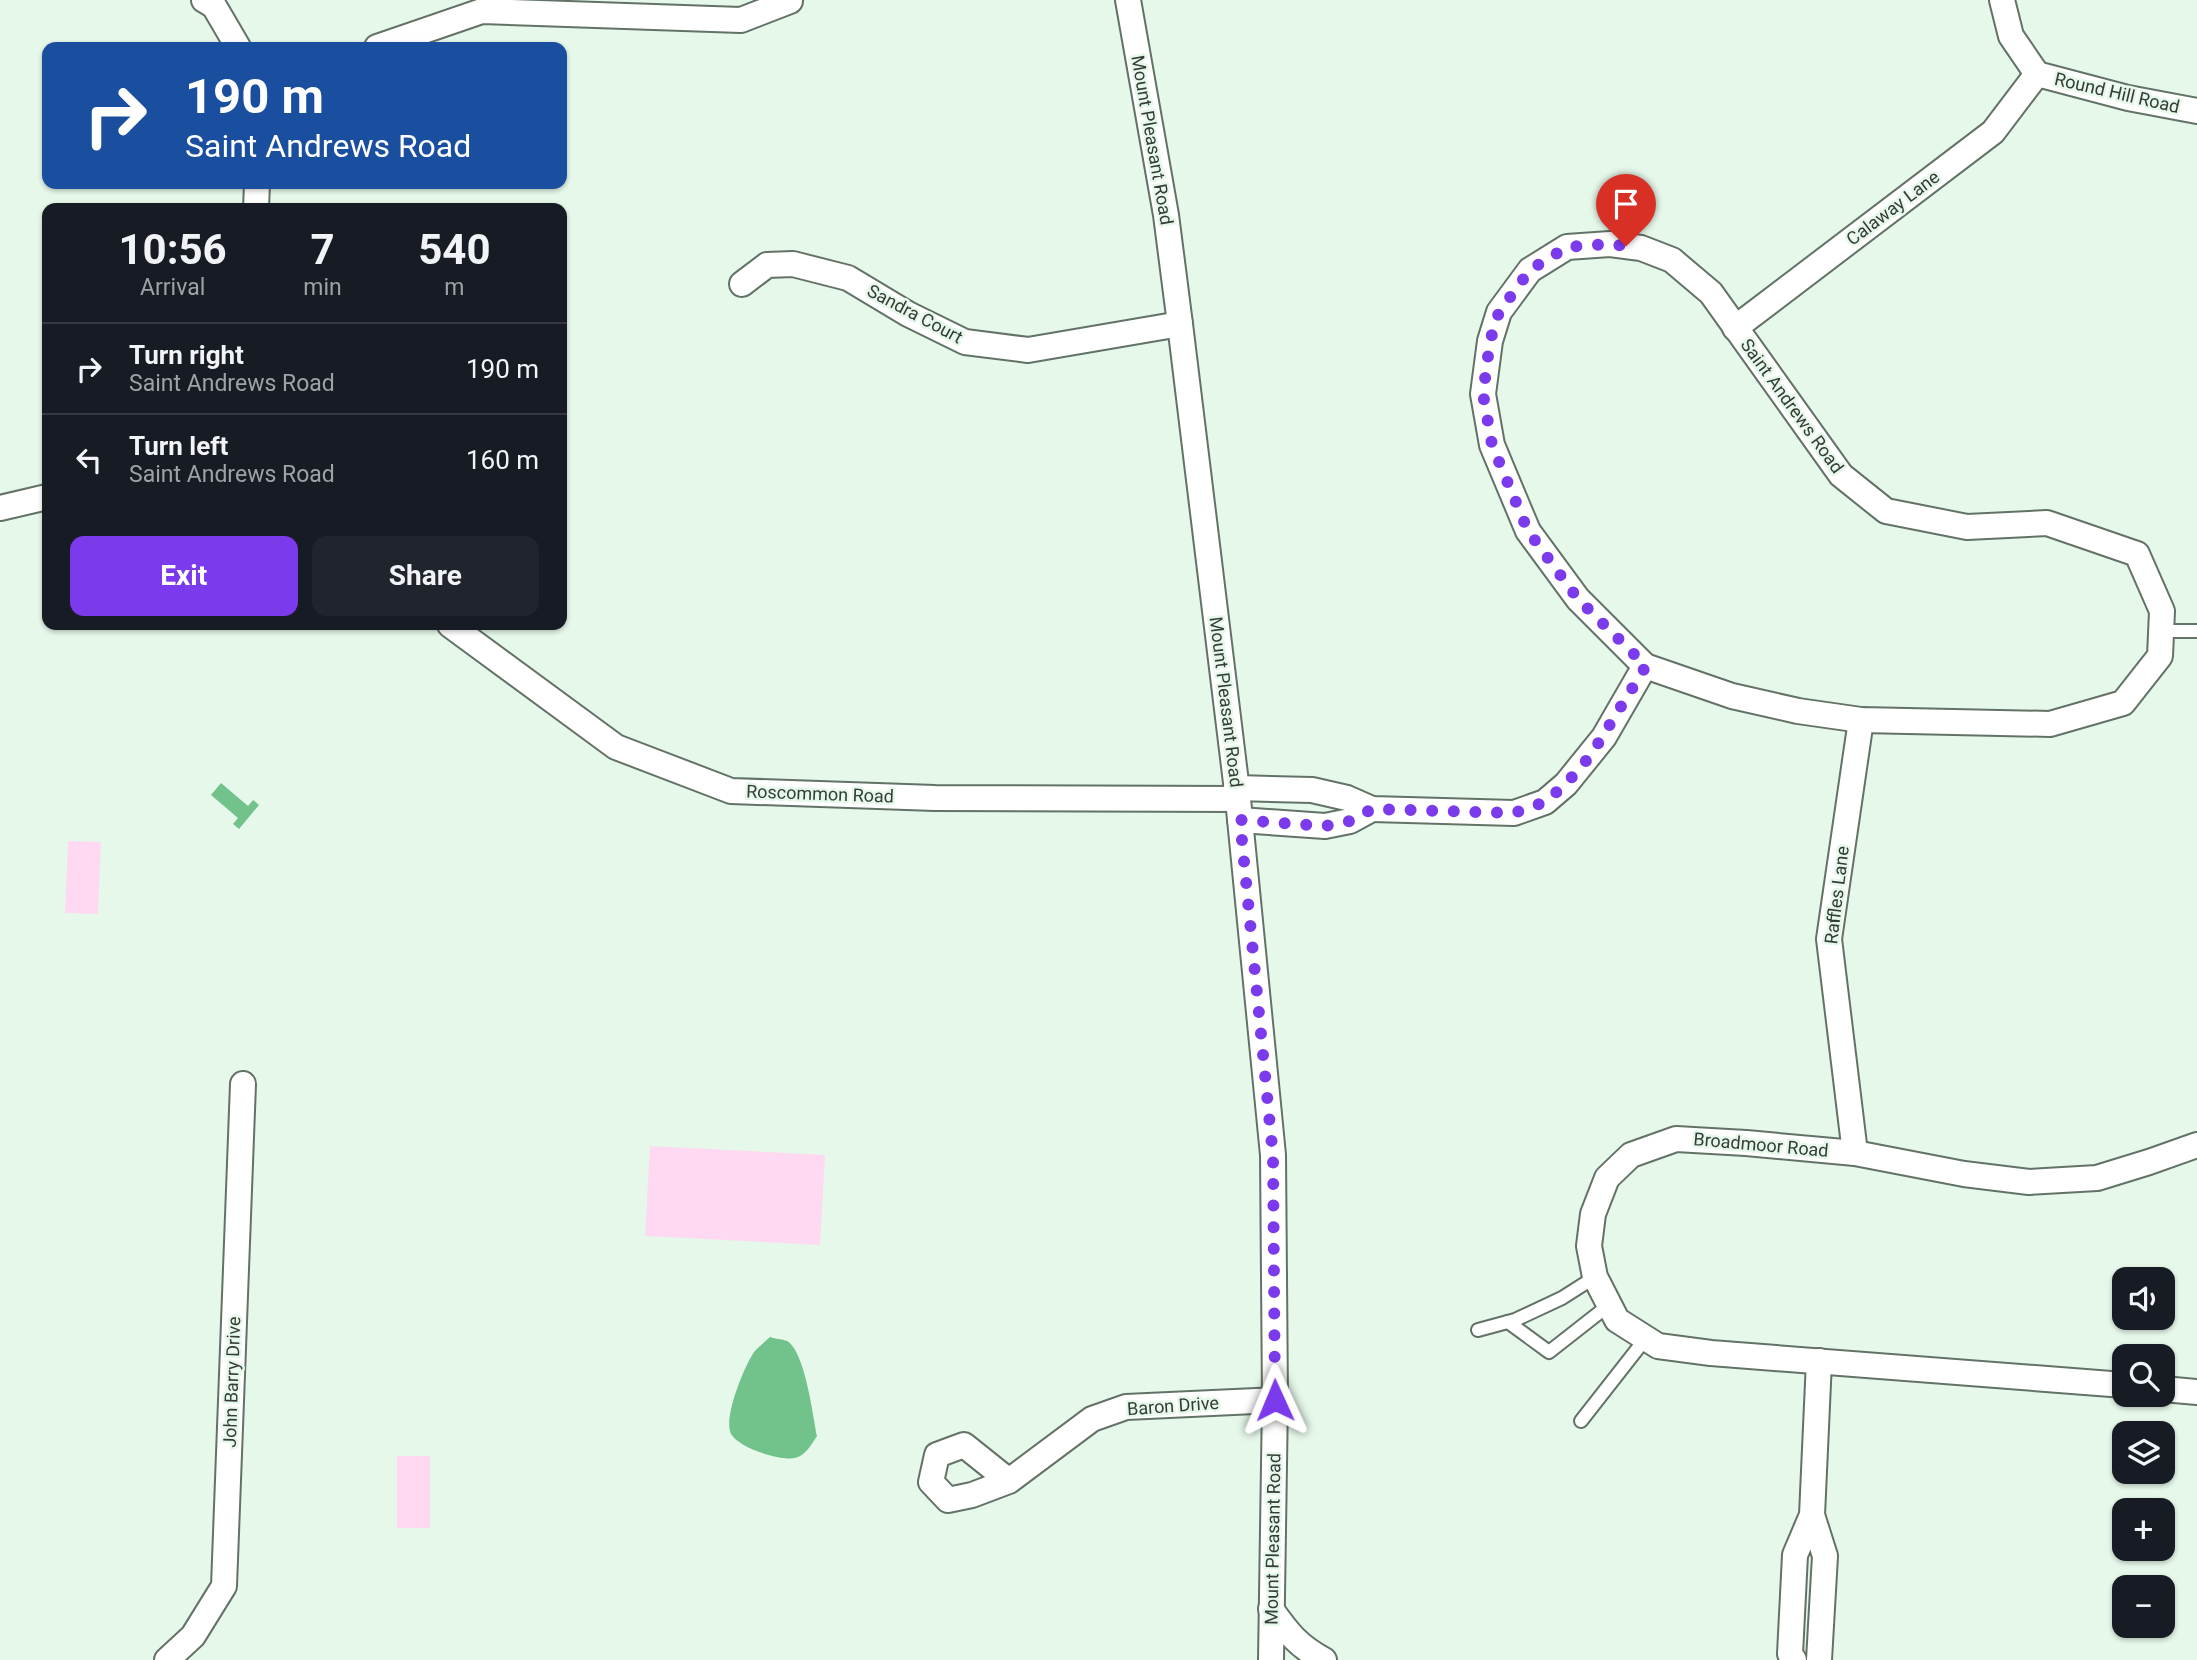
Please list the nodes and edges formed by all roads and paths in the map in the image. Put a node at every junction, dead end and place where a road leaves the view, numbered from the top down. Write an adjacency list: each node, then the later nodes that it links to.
1 (204, 0): 5 (street)
2 (1128, 0): 10 (street, Mount Pleasant Road)
3 (2002, 0): 7 (street, Round Hill Road)
4 (790, 1): 6 (street)
5 (235, 42)
6 (391, 42)
7 (2037, 74): 8 (street, Round Hill Road); 11 (street, Calaway Lane)
8 (2197, 111)
9 (742, 284): 10 (street, Sandra Court)
10 (1180, 324): 19 (street, Mount Pleasant Road)
11 (1735, 328): 15 (street, Saint Andrews Road); 17 (street, Saint Andrews Road)
12 (42, 498): 13 (street)
13 (0, 508)
14 (457, 630): 19 (street, Roscommon Road)
15 (2161, 631): 16 (lane); 18 (street, Saint Andrews Road)
16 (2197, 631)
17 (1646, 666): 18 (street, Saint Andrews Road); 20 (street)
18 (1861, 720): 23 (street, Raffles Lane)
19 (1238, 802): 20 (street); 20 (street); 33 (street, Mount Pleasant Road)
20 (1372, 809)
21 (243, 1084): 38 (street, John Barry Drive)
22 (2197, 1145): 23 (street, Broadmoor Road)
23 (1855, 1153): 24 (street, Broadmoor Road)
24 (1595, 1277): 25 (street, Broadmoor Road); 26 (lane)
25 (1609, 1305): 26 (lane); 28 (street, Broadmoor Road)
26 (1508, 1322): 27 (lane)
27 (1478, 1330)
28 (1646, 1338): 29 (street, Broadmoor Road); 34 (lane)
29 (1819, 1361): 30 (street, Broadmoor Road); 36 (street)
30 (2112, 1384)
31 (2175, 1390): 32 (street)
32 (2197, 1392)
33 (1275, 1400): 35 (street, Baron Drive); 37 (street, Mount Pleasant Road)
34 (1581, 1421)
35 (1009, 1481)
36 (1812, 1514): 41 (street); 42 (street)
37 (1272, 1609): 39 (street, Mount Pleasant Road); 40 (street)
38 (167, 1660)
39 (1271, 1660)
40 (1324, 1660)
41 (1794, 1660)
42 (1819, 1660)

